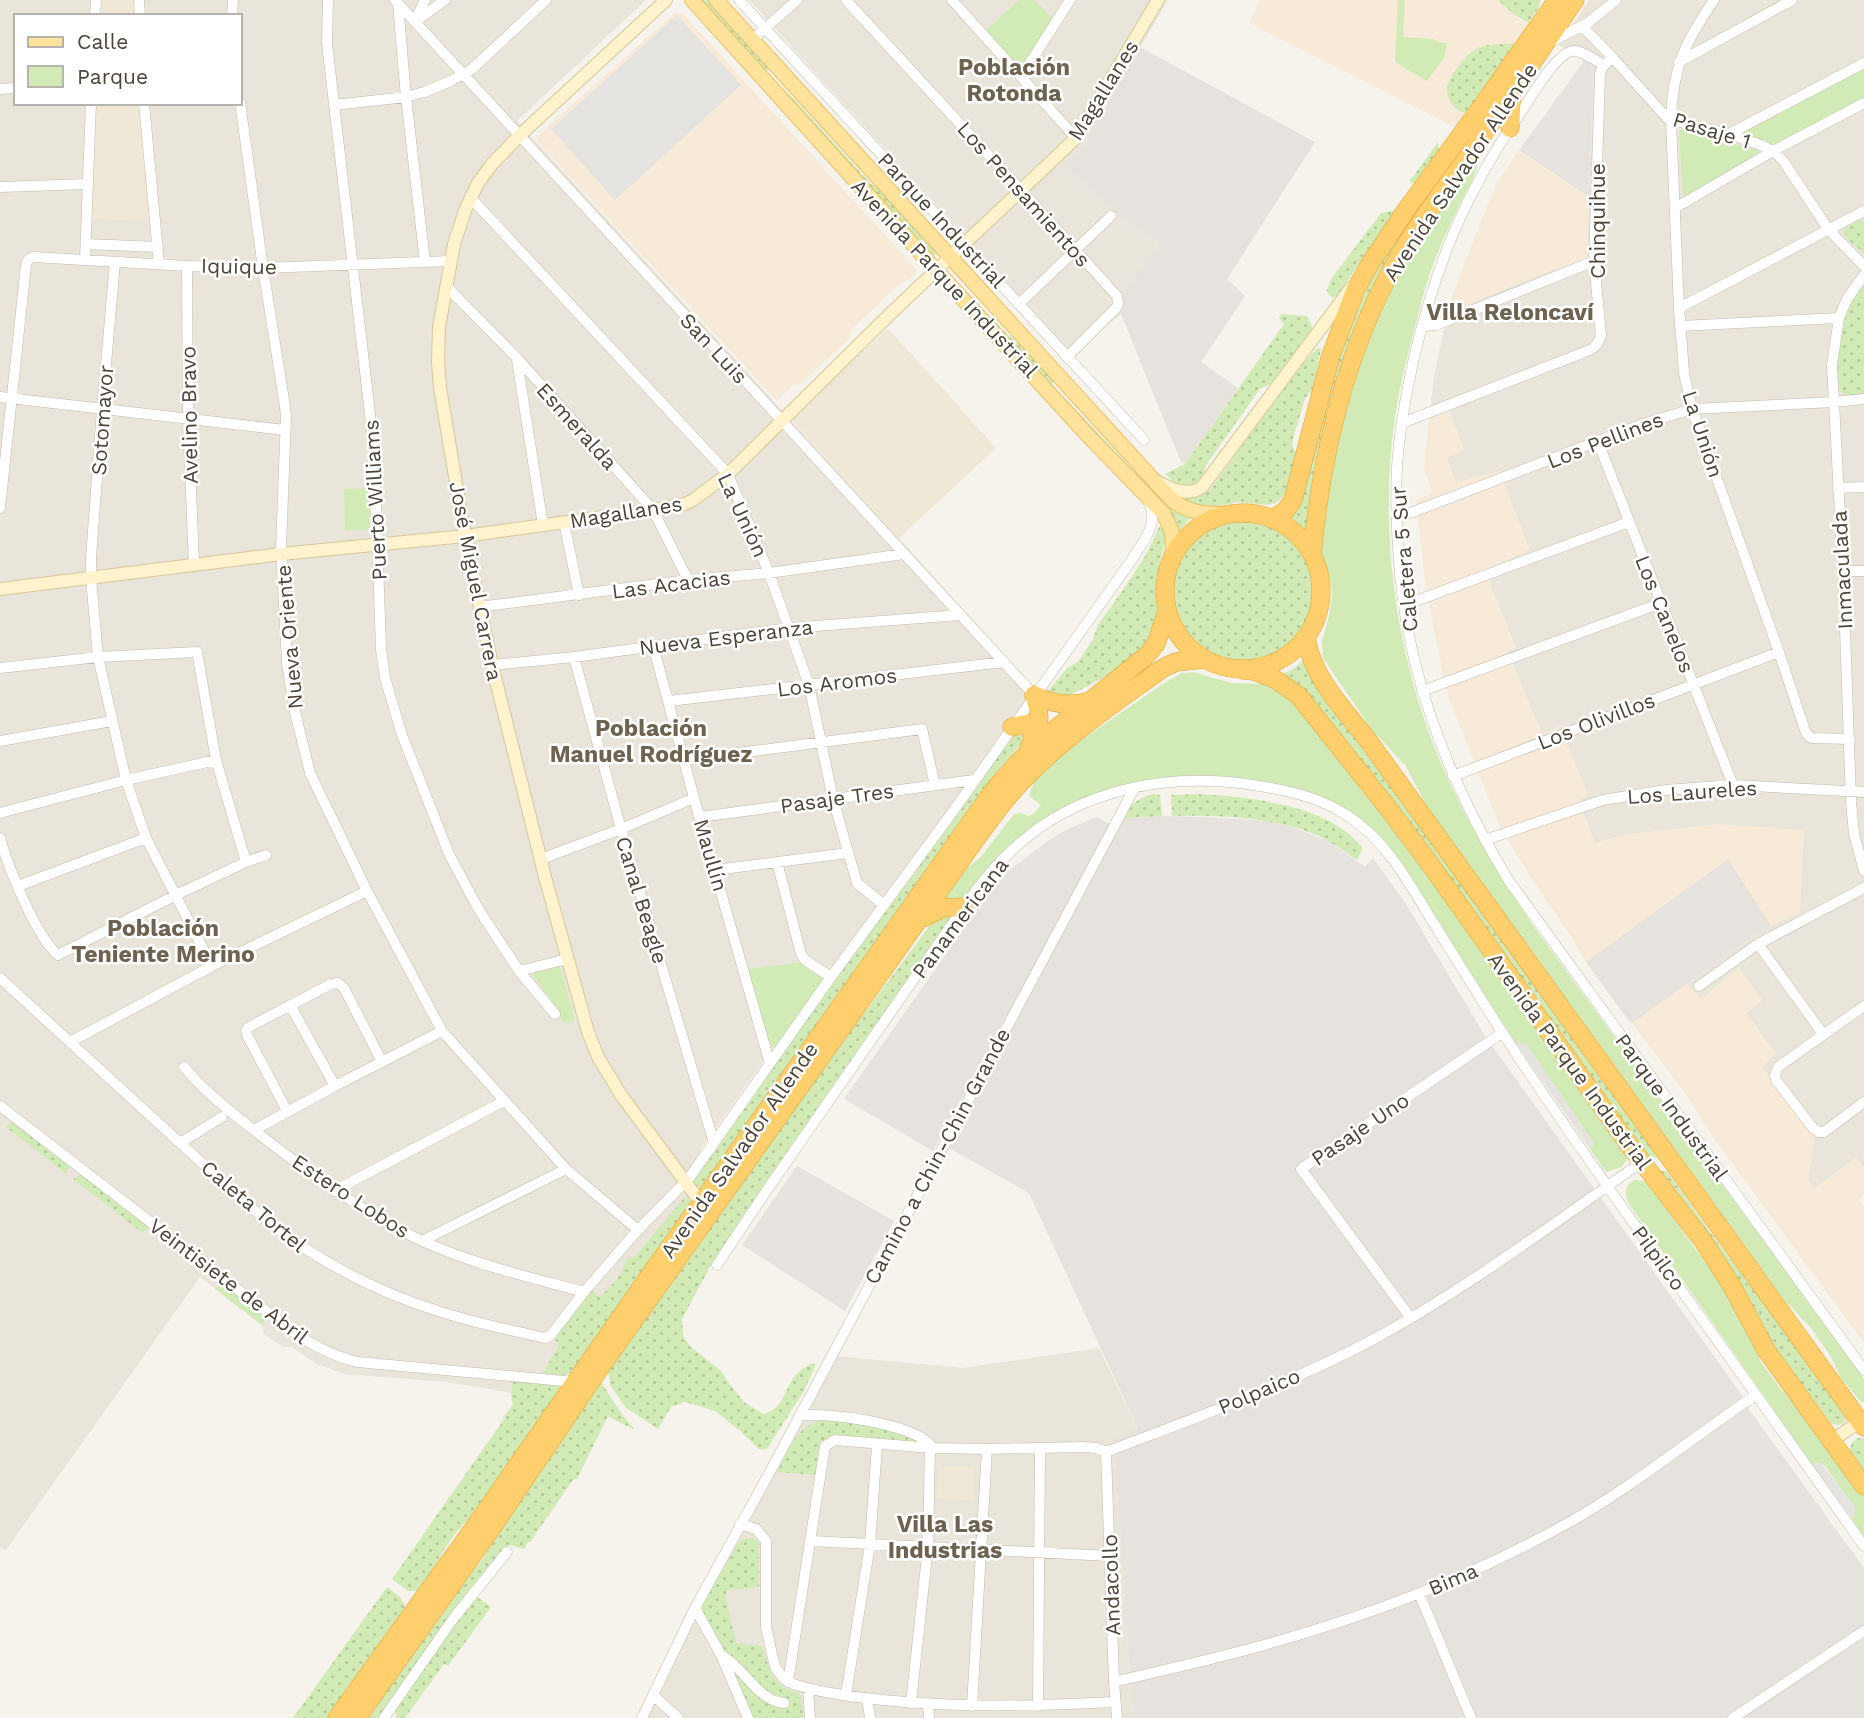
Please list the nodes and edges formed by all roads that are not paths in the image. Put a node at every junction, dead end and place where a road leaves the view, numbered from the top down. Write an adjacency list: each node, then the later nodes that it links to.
1 (328, 0): 37 (street, Puerto Williams)
2 (425, 0): 20 (street)
3 (445, 0): 20 (street)
4 (545, 0): 29 (street)
5 (666, 0): 41 (street, José Miguel Carrera)
6 (692, 0): 68 (main road, Avenida Parque Industrial)
7 (716, 0): 23 (main road, Avenida Parque Industrial)
8 (739, 0): 22 (street, Parque Industrial)
9 (797, 0): 22 (street)
10 (846, 0): 46 (street, Los Pensamientos)
11 (952, 0): 30 (street)
12 (1070, 0): 30 (street)
13 (1158, 0): 42 (street, Magallanes)
14 (1557, 0): 64 (highway, Avenida Salvador Allende)
15 (1575, 0): 24 (highway, Avenida Salvador Allende)
16 (1616, 0): 21 (street)
17 (1714, 0): 26 (street, La Unión)
18 (1792, 0): 26 (street)
19 (397, 2): 20 (street, San Luis); 32 (street)
20 (415, 22): 29 (street, San Luis)
21 (1582, 26): 24 (street); 25 (street, Pasaje 1)
22 (765, 28): 23 (street); 53 (street, Parque Industrial)
23 (752, 40): 56 (main road, Avenida Parque Industrial)
24 (1546, 44): 31 (highway, Avenida Salvador Allende)
25 (1612, 57): 28 (street); 38 (street, Pasaje 1)
26 (1679, 62): 38 (street, La Unión)
27 (1864, 63): 40 (street)
28 (1604, 65): 39 (street, Caletera 5 Sur); 59 (street, Chinquihue)
29 (463, 75): 32 (street); 41 (street, San Luis)
30 (1021, 77): 42 (street)
31 (1512, 94): 39 (highway); 110 (highway, Avenida Salvador Allende)
32 (405, 97): 37 (street); 61 (street)
33 (1864, 103): 43 (street)
34 (91, 105): 44 (street)
35 (144, 105): 54 (street)
36 (240, 105): 67 (street, Nueva Oriente)
37 (334, 105): 63 (street, Puerto Williams)
38 (1671, 121): 40 (street, Pasaje 1); 48 (street, La Unión)
39 (1510, 128): 74 (street, Caletera 5 Sur)
40 (1729, 134): 43 (street, Pasaje 1)
41 (519, 135): 47 (street, José Miguel Carrera); 88 (street, San Luis)
42 (1076, 138): 46 (street, Magallanes)
43 (1773, 151): 48 (street); 51 (street, Pasaje 1)
44 (88, 184): 45 (street); 52 (street)
45 (0, 187)
46 (1021, 190): 53 (street, Magallanes); 55 (street, Los Pensamientos)
47 (470, 197): 58 (street, José Miguel Carrera); 93 (street, La Unión)
48 (1675, 208): 72 (street, La Unión)
49 (1864, 211): 51 (street)
50 (1111, 216): 55 (street)
51 (1828, 229): 66 (street, Pasaje 1); 72 (street)
52 (86, 244): 54 (street); 57 (street)
53 (964, 244): 56 (street, Magallanes); 71 (street, Parque Industrial)
54 (158, 247): 62 (street)
55 (1076, 250): 71 (street); 76 (street, Los Pensamientos)
56 (950, 258): 68 (street, Magallanes); 78 (main road, Avenida Parque Industrial)
57 (85, 260): 60 (street, Iquique); 82 (street, Iquique)
58 (450, 261): 61 (street, Iquique); 70 (street, José Miguel Carrera)
59 (1594, 261): 74 (street); 89 (street, Chinquihue)
60 (115, 262): 62 (street, Iquique); 85 (street, Sotomayor)
61 (425, 262): 63 (street, Iquique)
62 (159, 264): 65 (street, Iquique)
63 (354, 264): 67 (street, Iquique); 107 (street, Puerto Williams)
64 (1370, 264): 94 (street, Avenida Salvador Allende); 102 (highway, Avenida Salvador Allende)
65 (187, 266): 67 (street, Iquique); 87 (street, Avelino Bravo)
66 (1864, 266)
67 (263, 268): 90 (street, Nueva Oriente)
68 (936, 270): 79 (main road, Avenida Parque Industrial); 88 (street, Magallanes)
69 (1864, 275): 73 (street, Inmaculada)
70 (446, 286): 77 (street, Esmeralda); 106 (street, José Miguel Carrera)
71 (1019, 304): 76 (street, Parque Industrial)
72 (1679, 308): 75 (street, La Unión)
73 (1839, 318): 75 (street); 84 (street, Inmaculada)
74 (1422, 326): 89 (street, Caletera 5 Sur)
75 (1680, 326): 86 (street, La Unión)
76 (1067, 357): 91 (street, Parque Industrial)
77 (517, 358): 99 (street, Esmeralda); 105 (street)
78 (1061, 379): 79 (main road); 81 (main road, Avenida Parque Industrial)
79 (1053, 396): 81 (main road); 97 (main road, Avenida Parque Industrial)
80 (0, 397): 82 (street)
81 (1078, 397): 94 (main road, Avenida Parque Industrial)
82 (12, 399): 85 (street); 98 (street)
83 (1864, 400): 84 (street, Los Pellines)
84 (1834, 402): 86 (street, Los Pellines); 96 (street, Inmaculada)
85 (102, 409): 87 (street); 116 (street, Sotomayor)
86 (1692, 409): 92 (street, Los Pellines); 128 (street, La Unión)
87 (188, 418): 90 (street); 111 (street, Avelino Bravo)
88 (782, 421): 93 (street, Magallanes); 109 (street, San Luis)
89 (1402, 424): 101 (street, Caletera 5 Sur)
90 (285, 430): 108 (street, Nueva Oriente)
91 (1144, 440)
92 (1598, 442): 101 (street, Los Pellines); 104 (street, Los Canelos)
93 (728, 474): 99 (street, Magallanes); 115 (street, La Unión)
94 (1154, 480): 100 (main road, Avenida Parque Industrial)
95 (1864, 487): 96 (street)
96 (1838, 488): 113 (street, Inmaculada)
97 (1144, 492): 112 (main road, Avenida Parque Industrial); 139 (street)
98 (0, 508)
99 (653, 510): 103 (street, Magallanes); 117 (street, Esmeralda)
100 (1228, 514): 102 (highway); 112 (highway)
101 (1397, 518): 121 (street, Caletera 5 Sur)
102 (1273, 519): 110 (highway)
103 (564, 522): 105 (street, Magallanes); 119 (street)
104 (1629, 522): 120 (street, Los Canelos); 121 (street)
105 (543, 525): 106 (street, Magallanes)
106 (465, 536): 107 (street, Magallanes); 122 (street, José Miguel Carrera)
107 (379, 544): 108 (street, Magallanes); 185 (street, Puerto Williams)
108 (282, 554): 111 (street, Magallanes); 176 (street, Nueva Oriente)
109 (904, 554): 115 (street, Las Acacias); 124 (street, San Luis)
110 (1311, 554): 126 (highway)
111 (194, 564): 116 (street, Magallanes)
112 (1169, 565): 123 (highway)
113 (1843, 571): 114 (street); 144 (street, Inmaculada)
114 (1864, 571)
115 (769, 573): 117 (street, Las Acacias); 125 (street, La Unión)
116 (91, 578): 118 (street, Magallanes); 129 (street, Sotomayor)
117 (688, 580): 119 (street, Las Acacias)
118 (0, 589)
119 (579, 595): 122 (street, Las Acacias)
120 (1661, 603): 137 (street, Los Canelos); 138 (street)
121 (1405, 605): 138 (street, Caletera 5 Sur)
122 (479, 607): 133 (street, José Miguel Carrera)
123 (1167, 611): 131 (highway); 141 (highway, Avenida Salvador Allende)
124 (960, 615): 125 (street, Nueva Esperanza); 132 (street, San Luis)
125 (789, 628): 127 (street, Nueva Esperanza); 136 (street, La Unión)
126 (1306, 637): 135 (highway); 212 (highway, Avenida Parque Industrial)
127 (653, 645): 130 (street, Nueva Esperanza); 140 (street, Maullín)
128 (1779, 652): 137 (street, Los Olivillos); 144 (street, La Unión)
129 (98, 657): 134 (street); 142 (street, Sotomayor); 148 (street)
130 (574, 657): 133 (street, Nueva Esperanza); 163 (street, Canal Beagle)
131 (1204, 659): 135 (highway); 180 (highway, Avenida Salvador Allende)
132 (1004, 662): 136 (street, Los Aromos); 139 (street, San Luis)
133 (492, 666): 169 (street, José Miguel Carrera)
134 (0, 668)
135 (1243, 670): 208 (highway, Avenida Parque Industrial)
136 (809, 685): 140 (street, Los Aromos); 147 (street, La Unión)
137 (1693, 685): 151 (street, Los Olivillos); 155 (street, Los Canelos)
138 (1423, 691): 151 (street, Caletera 5 Sur)
139 (1034, 695): 141 (highway); 143 (street); 145 (highway)
140 (669, 701): 149 (street, Maullín)
141 (1090, 701): 150 (highway, Avenida Salvador Allende)
142 (112, 721): 146 (street); 152 (street, Sotomayor)
143 (1012, 727): 145 (highway); 153 (street)
144 (1850, 739): 157 (street, Inmaculada)
145 (1033, 740): 150 (highway)
146 (0, 741)
147 (820, 744): 149 (street); 154 (street); 160 (street, La Unión)
148 (216, 760): 152 (street); 170 (street)
149 (685, 760): 159 (street, Maullín)
150 (1017, 763): 214 (highway, Avenida Salvador Allende)
151 (1453, 776): 166 (street, Caletera 5 Sur)
152 (126, 780): 161 (street); 165 (street, Sotomayor)
153 (974, 780): 154 (street, Pasaje Tres); 178 (street)
154 (935, 785): 160 (street, Pasaje Tres)
155 (1733, 785): 157 (street, Los Laureles); 166 (street, Los Laureles)
156 (1135, 787): 179 (street, Panamericana); 183 (street, Panamericana); 223 (street, Camino a Chin-Chin Grande)
157 (1851, 792): 158 (street, Los Laureles); 173 (street, Inmaculada)
158 (1864, 792)
159 (694, 798): 162 (street, Maullín); 163 (street)
160 (833, 799): 162 (street, Pasaje Tres); 167 (street, La Unión)
161 (0, 813)
162 (700, 817): 172 (street, Maullín)
163 (621, 829): 169 (street); 207 (street, Canal Beagle)
164 (0, 838): 174 (street)
165 (146, 838): 174 (street); 177 (street, Sotomayor)
166 (1485, 840): 220 (street, Parque Industrial)
167 (848, 853): 171 (street); 178 (street, La Unión)
168 (266, 855): 170 (street)
169 (541, 859): 182 (street, José Miguel Carrera)
170 (246, 862): 177 (street)
171 (777, 862): 172 (street); 186 (street)
172 (715, 870): 197 (street, Maullín)
173 (1864, 871)
174 (18, 886): 177 (street)
175 (1864, 888): 181 (street)
176 (367, 891): 184 (street); 192 (street, Nueva Oriente)
177 (176, 895): 184 (street, Sotomayor)
178 (884, 905): 186 (street)
179 (964, 907): 180 (highway); 217 (street, Panamericana)
180 (918, 922): 259 (highway, Avenida Salvador Allende)
181 (1758, 944): 188 (street); 194 (street)
182 (567, 959): 185 (street); 210 (street, José Miguel Carrera)
183 (1461, 966): 193 (street, Pilpilco)
184 (212, 967): 195 (street)
185 (519, 971): 191 (street, Puerto Williams)
186 (831, 977): 197 (street)
187 (0, 978): 195 (street, Caleta Tortel)
188 (1699, 986)
189 (290, 1005): 196 (street); 199 (street); 203 (street)
190 (1864, 1006): 194 (street)
191 (555, 1014)
192 (442, 1031): 196 (street); 200 (street, Nueva Oriente)
193 (1502, 1033): 211 (street, Pilpilco); 219 (street, Pasaje Uno)
194 (1824, 1034): 201 (street)
195 (70, 1042): 206 (street, Caleta Tortel)
196 (382, 1062): 199 (street)
197 (770, 1064): 207 (street)
198 (184, 1067): 205 (street, Estero Lobos)
199 (335, 1086): 203 (street)
200 (504, 1101): 209 (street, Nueva Oriente); 213 (street)
201 (1864, 1102)
202 (0, 1105): 221 (street, Veintisiete de Abril)
203 (287, 1111): 205 (street)
204 (222, 1117): 206 (street)
205 (254, 1130): 213 (street, Estero Lobos)
206 (180, 1143): 218 (street, Caleta Tortel)
207 (714, 1143): 210 (street)
208 (1642, 1162): 211 (street, Polpaico); 212 (highway); 225 (highway, Avenida Parque Industrial)
209 (566, 1169): 215 (street, Nueva Oriente); 216 (street)
210 (685, 1182): 214 (street, José Miguel Carrera); 215 (street)
211 (1608, 1186): 219 (street, Polpaico); 222 (street, Pilpilco)
212 (1692, 1188): 224 (highway, Avenida Parque Industrial)
213 (334, 1191): 216 (street, Estero Lobos)
214 (701, 1203): 221 (highway, Avenida Salvador Allende)
215 (638, 1230): 218 (street, Caleta Tortel)
216 (422, 1241): 218 (street, Estero Lobos)
217 (717, 1265)
218 (584, 1292)
219 (1410, 1317): 230 (street, Polpaico)
220 (1864, 1370)
221 (575, 1382): 258 (highway, Avenida Salvador Allende)
222 (1756, 1395): 235 (street, Pilpilco); 241 (street, Bima)
223 (799, 1416): 227 (street); 232 (street, Camino a Chin-Chin Grande)
224 (1863, 1422): 225 (street)
225 (1832, 1441): 231 (highway, Avenida Parque Industrial)
226 (877, 1445): 227 (street, Polpaico); 233 (street, Polpaico); 234 (street)
227 (931, 1448): 229 (street, Polpaico); 236 (street)
228 (1040, 1448): 229 (street, Polpaico); 230 (street, Polpaico); 239 (street)
229 (987, 1449): 237 (street)
230 (1106, 1451): 240 (street, Andacollo)
231 (1864, 1486)
232 (740, 1524): 242 (street, Camino a Chin-Chin Grande); 245 (street)
233 (811, 1541): 234 (street); 245 (street)
234 (870, 1544): 236 (street); 249 (street)
235 (1864, 1546)
236 (928, 1547): 237 (street); 253 (street)
237 (982, 1550): 239 (street); 255 (street)
238 (507, 1552): 260 (street)
239 (1039, 1553): 240 (street); 257 (street)
240 (1110, 1556): 246 (street, Andacollo)
241 (1419, 1593): 246 (street, Bima); 270 (street)
242 (695, 1608): 244 (street); 248 (street, Camino a Chin-Chin Grande)
243 (1864, 1631): 271 (street)
244 (721, 1655): 252 (street); 263 (street)
245 (788, 1682): 247 (street)
246 (1114, 1682): 251 (street, Andacollo)
247 (808, 1688): 249 (street); 264 (street)
248 (653, 1695): 261 (street, Camino a Chin-Chin Grande); 262 (street)
249 (846, 1695): 250 (street)
250 (867, 1698): 253 (street); 265 (street)
251 (1115, 1702): 257 (street); 269 (street, Andacollo)
252 (785, 1703)
253 (911, 1703): 254 (street)
254 (928, 1704): 255 (street); 266 (street)
255 (972, 1706): 256 (street)
256 (989, 1706): 257 (street); 267 (street)
257 (1043, 1706): 268 (street)
258 (337, 1718)
259 (357, 1718)
260 (384, 1718)
261 (642, 1718)
262 (678, 1718)
263 (748, 1718)
264 (810, 1718)
265 (870, 1718)
266 (929, 1718)
267 (990, 1718)
268 (1049, 1718)
269 (1117, 1718)
270 (1471, 1718)
271 (1733, 1718)

